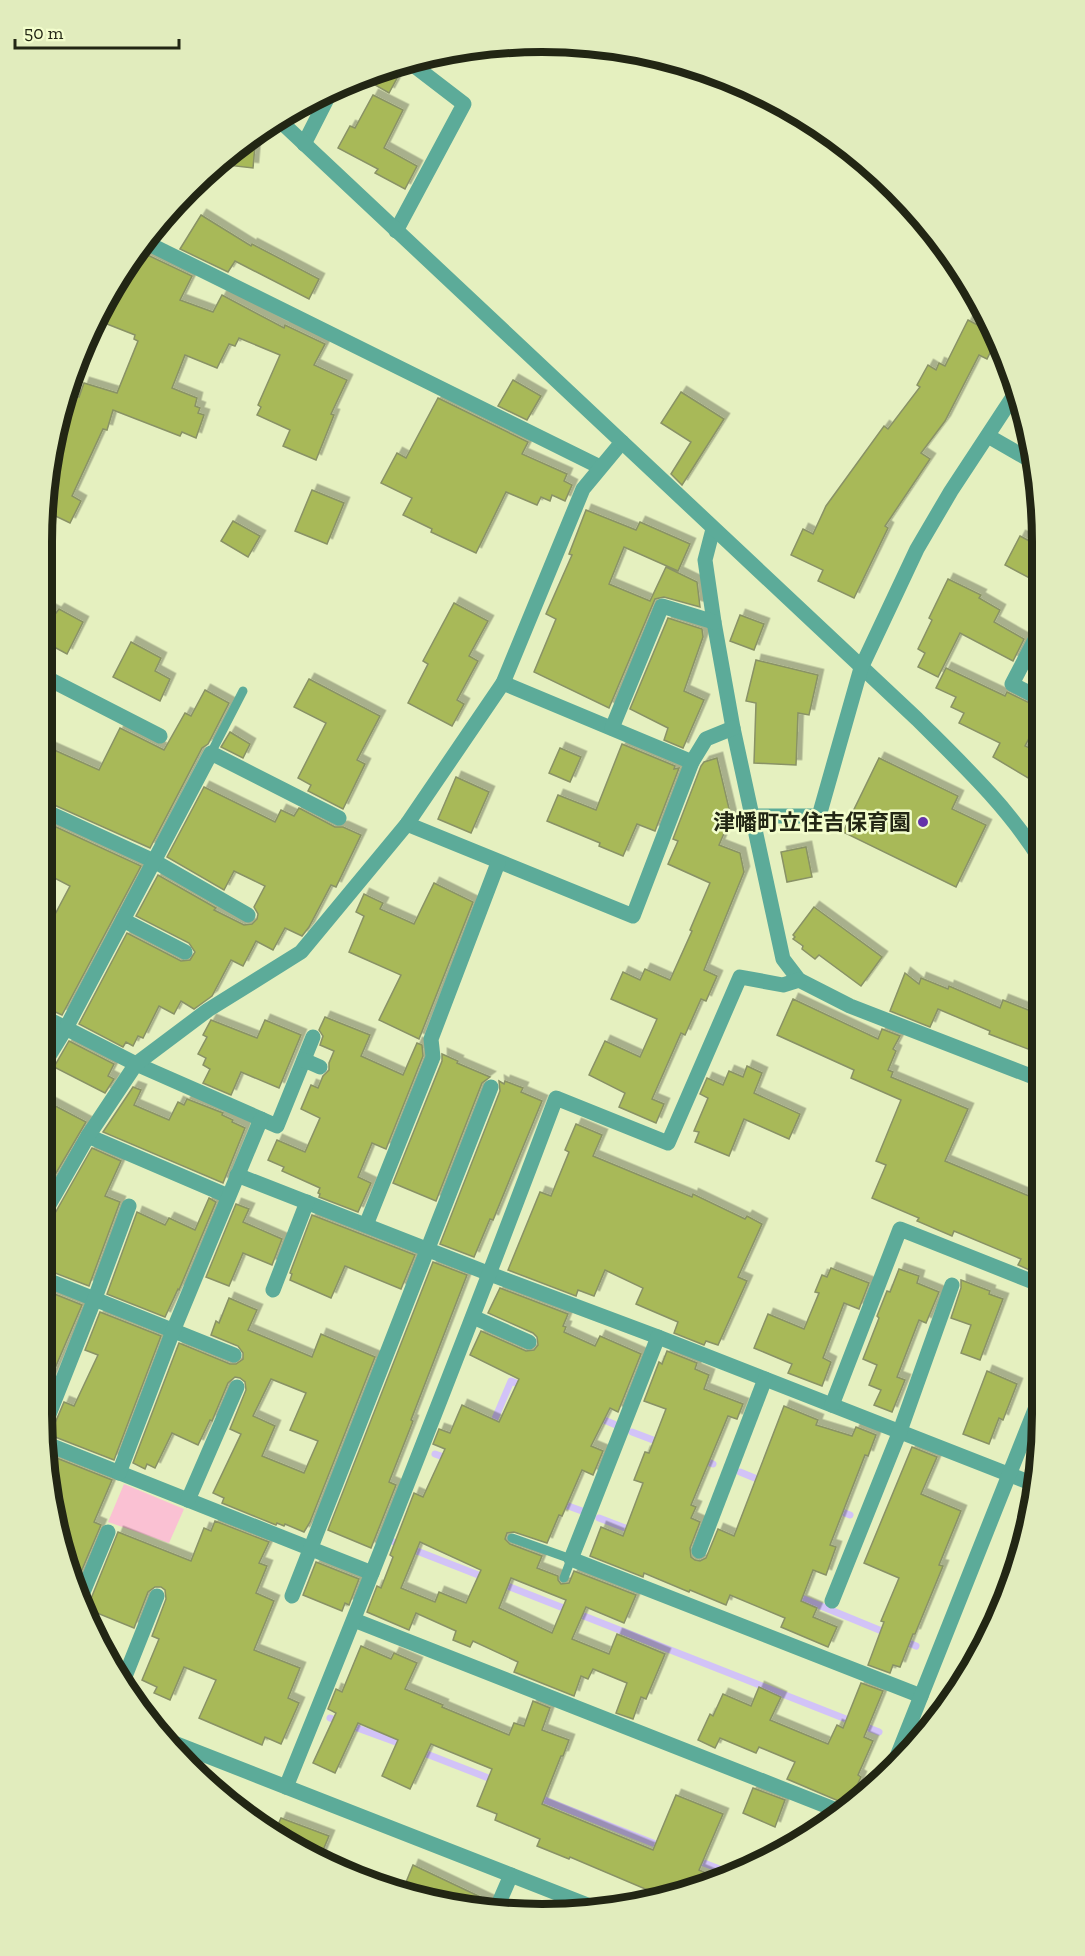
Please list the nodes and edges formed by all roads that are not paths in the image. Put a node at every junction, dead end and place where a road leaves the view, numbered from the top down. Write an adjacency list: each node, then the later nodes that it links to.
1 (418, 69): 5 (street)
2 (324, 104): 4 (street)
3 (285, 126): 4 (street)
4 (304, 144): 5 (street)
5 (396, 231): 9 (street)
6 (153, 246): 11 (street)
7 (1011, 400): 8 (street)
8 (988, 436): 10 (street); 15 (street)
9 (622, 442): 11 (street); 12 (street)
10 (1025, 457)
11 (600, 467): 17 (street)
12 (713, 529): 13 (street); 15 (street)
13 (714, 622): 20 (street); 21 (street)
14 (1032, 645): 19 (street)
15 (861, 668): 26 (street); 29 (street)
16 (52, 681): 22 (street)
17 (503, 683): 20 (street); 28 (street)
18 (243, 692): 23 (lane)
19 (1032, 694)
20 (612, 728): 24 (street)
21 (734, 728): 24 (street); 26 (street)
22 (160, 736)
23 (211, 753): 27 (street); 30 (street)
24 (693, 762): 31 (street)
25 (52, 814): 30 (street)
26 (752, 816): 35 (street)
27 (339, 818)
28 (407, 824): 31 (street); 41 (street)
29 (1032, 846)
30 (154, 861): 32 (street); 33 (street)
31 (498, 862): 52 (street)
32 (248, 915)
33 (123, 920): 34 (street); 37 (street)
34 (184, 952)
35 (799, 980): 43 (street); 54 (street)
36 (52, 1021): 37 (street)
37 (66, 1028): 39 (street); 41 (street)
38 (313, 1037): 40 (street)
39 (52, 1051)
40 (304, 1060): 42 (street); 45 (street)
41 (136, 1064): 45 (street); 46 (street)
42 (320, 1067)
43 (1032, 1077)
44 (491, 1087): 53 (street)
45 (261, 1119): 47 (street)
46 (88, 1136): 48 (street); 49 (street)
47 (237, 1175): 48 (street); 50 (street)
48 (228, 1196): 61 (street)
49 (52, 1199)
50 (307, 1202): 52 (street); 58 (street)
51 (129, 1206): 59 (street)
52 (366, 1226): 53 (street)
53 (427, 1250): 54 (street); 78 (street)
54 (490, 1274): 60 (street); 62 (street)
55 (1032, 1281): 67 (street)
56 (52, 1282): 59 (street)
57 (952, 1285): 70 (street)
58 (273, 1290)
59 (95, 1298): 61 (street); 68 (street)
60 (473, 1317): 63 (street); 81 (street)
61 (173, 1331): 64 (street); 72 (street)
62 (658, 1337): 65 (street); 80 (street)
63 (529, 1342)
64 (234, 1354)
65 (765, 1378): 67 (street); 79 (street)
66 (237, 1387): 75 (street)
67 (832, 1405): 70 (street)
68 (52, 1407)
69 (1032, 1418): 73 (street)
70 (900, 1431): 73 (street); 86 (street)
71 (54, 1447): 72 (street)
72 (120, 1473): 75 (street)
73 (1010, 1474): 74 (street); 89 (street)
74 (1027, 1482)
75 (188, 1500): 78 (street)
76 (108, 1532): 83 (street)
77 (512, 1538): 80 (lane)
78 (310, 1549): 81 (street); 85 (street)
79 (699, 1551)
80 (571, 1559): 82 (lane); 89 (street)
81 (372, 1573): 87 (street)
82 (564, 1578)
83 (85, 1587)
84 (157, 1596): 88 (street)
85 (292, 1596)
86 (831, 1601)
87 (354, 1620): 92 (street); 93 (street)
88 (127, 1672)
89 (921, 1696): 91 (street)
90 (183, 1746): 92 (street)
91 (900, 1748)
92 (286, 1787): 94 (street)
93 (833, 1808)
94 (511, 1875): 95 (street); 96 (street)
95 (500, 1901)
96 (579, 1902)

